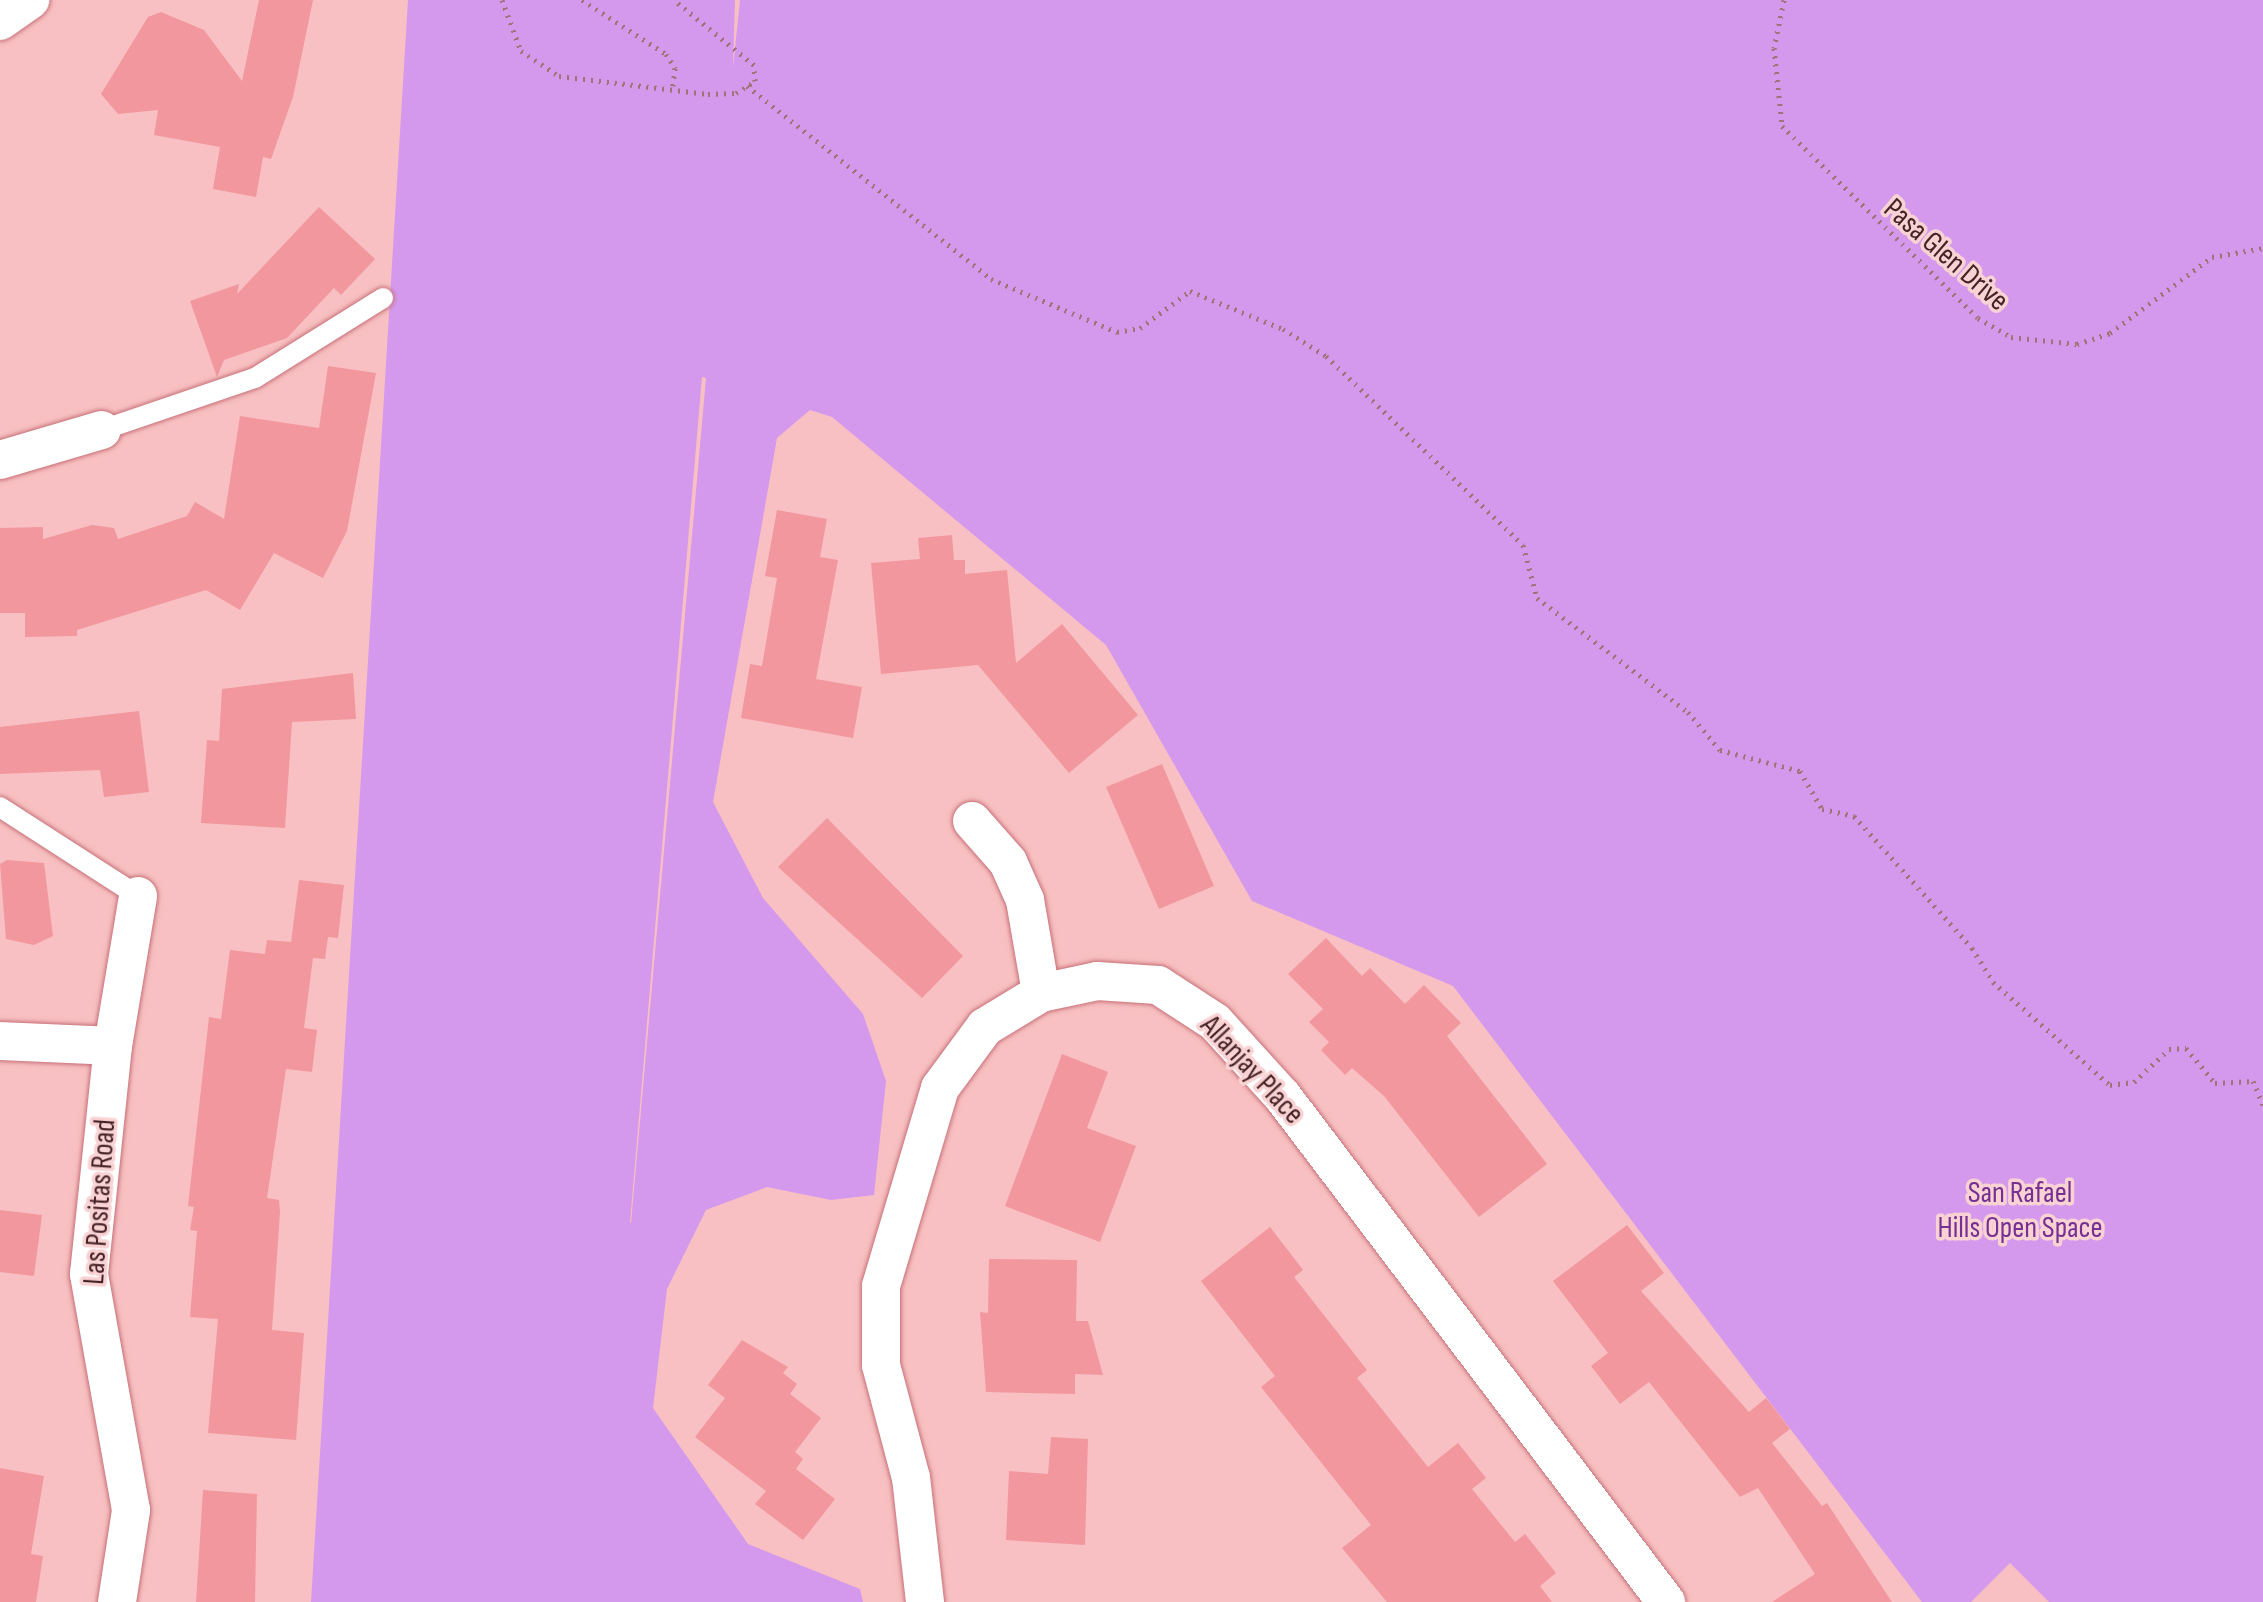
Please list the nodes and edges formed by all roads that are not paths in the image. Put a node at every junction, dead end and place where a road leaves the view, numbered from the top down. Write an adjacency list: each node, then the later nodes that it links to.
1 (30, 0): 2 (street)
2 (0, 21)
3 (383, 298): 4 (lane)
4 (102, 430): 5 (street)
5 (0, 460)
6 (0, 807): 8 (lane)
7 (972, 821): 9 (street)
8 (138, 896): 11 (street, Las Positas Road)
9 (1041, 993): 13 (street, Allanjay Place); 14 (street, Allanjay Place)
10 (0, 1041): 11 (street)
11 (113, 1046): 12 (street, Las Positas Road)
12 (117, 1602)
13 (925, 1602)
14 (1666, 1602)

